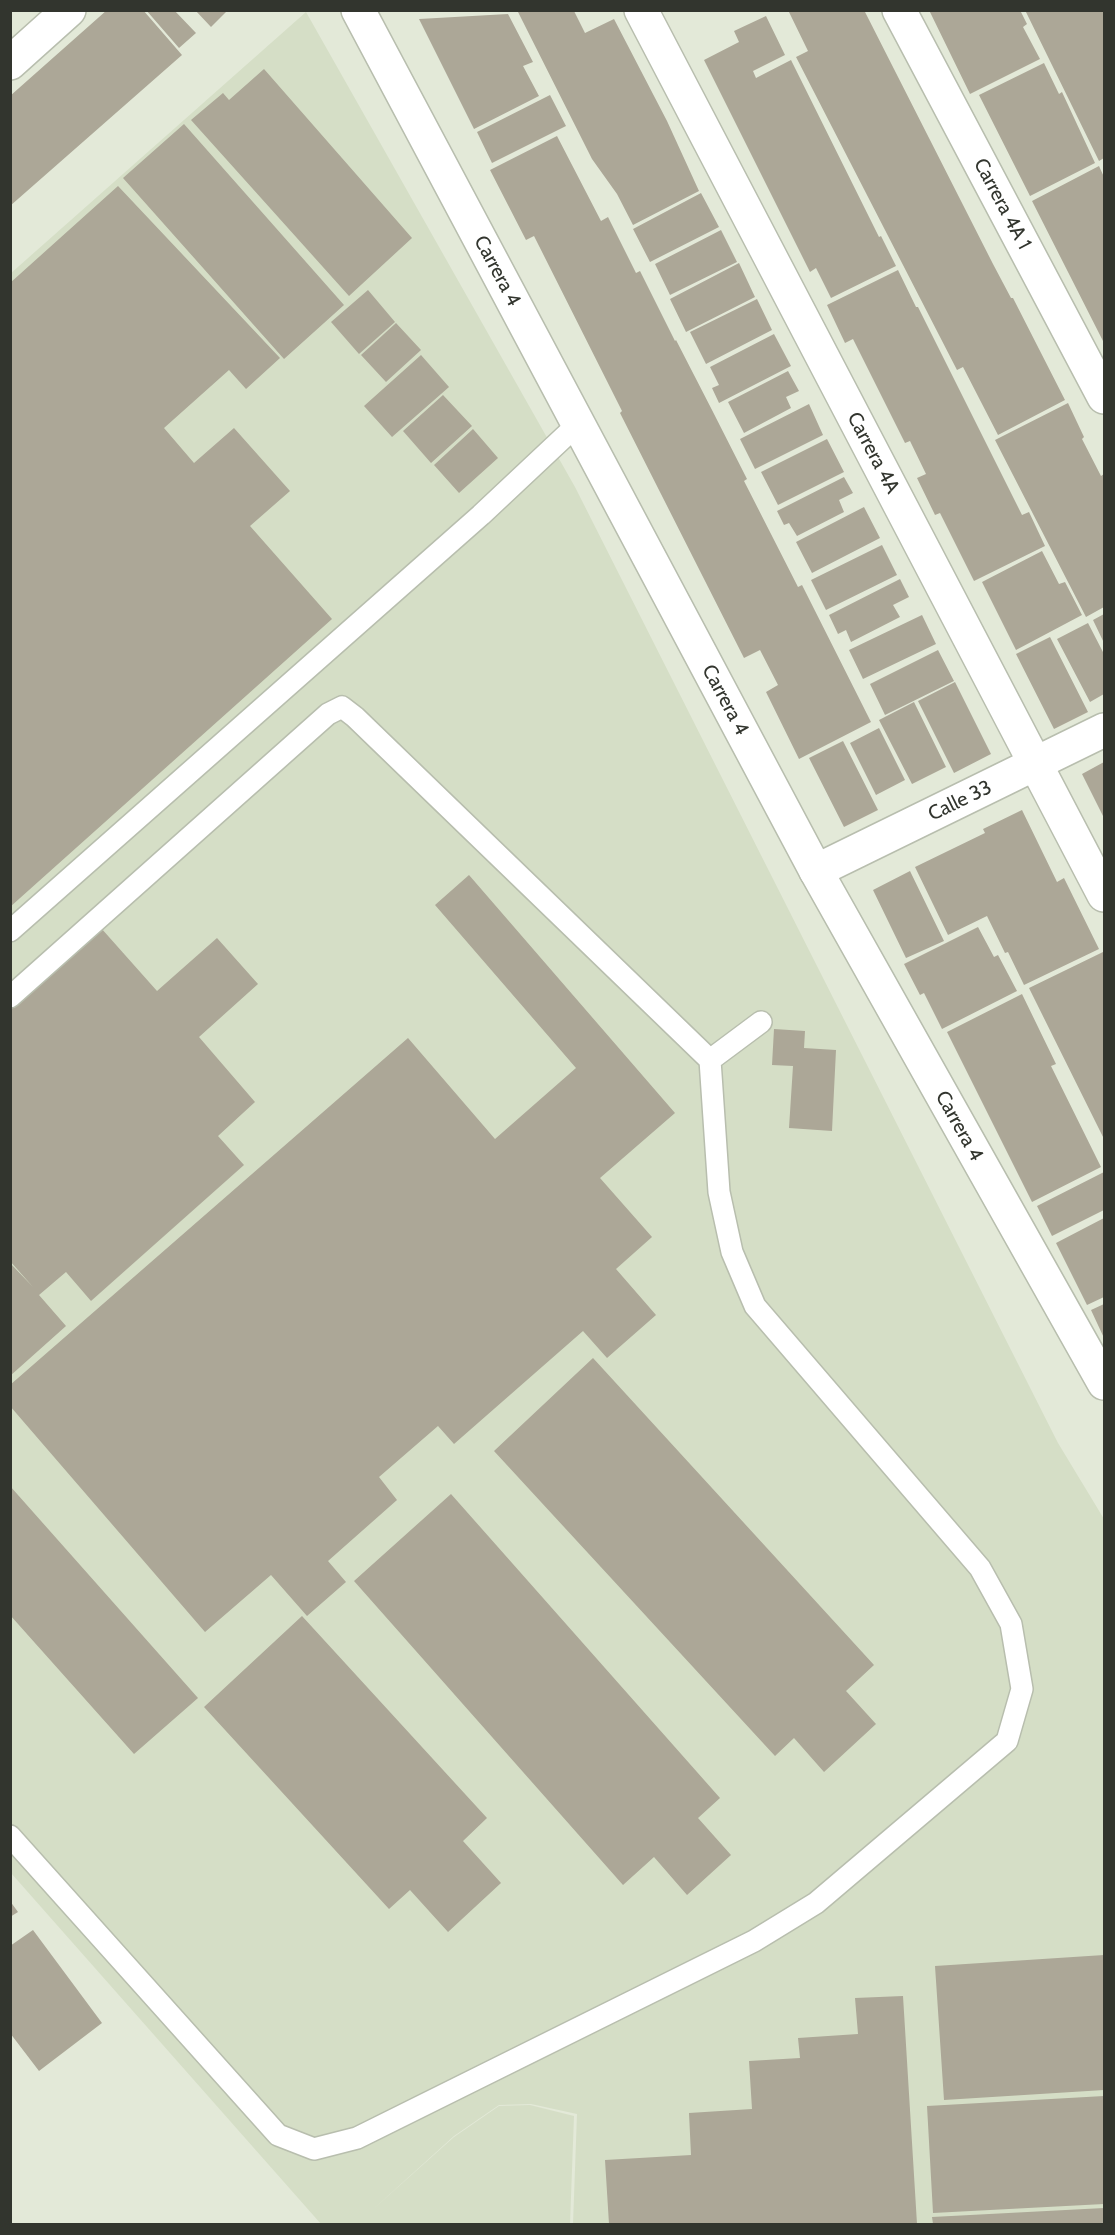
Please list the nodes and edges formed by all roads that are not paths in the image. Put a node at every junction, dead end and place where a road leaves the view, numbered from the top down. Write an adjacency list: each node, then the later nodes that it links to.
1 (69, 10): 5 (street)
2 (358, 10): 7 (street, Carrera 4)
3 (641, 10): 9 (street, Carrera 4A)
4 (899, 10): 6 (street, Carrera 4A 1)
5 (10, 63)
6 (1104, 397)
7 (578, 424): 10 (street, Carrera 4); 12 (lane)
8 (1104, 730): 9 (street, Calle 33)
9 (1036, 764): 10 (street, Calle 33); 11 (street, Carrera 4A)
10 (816, 871): 16 (street, Carrera 4)
11 (1104, 895)
12 (10, 931)
13 (10, 997): 15 (lane)
14 (761, 1022): 15 (lane)
15 (710, 1060): 17 (lane)
16 (1104, 1383)
17 (10, 1836)

